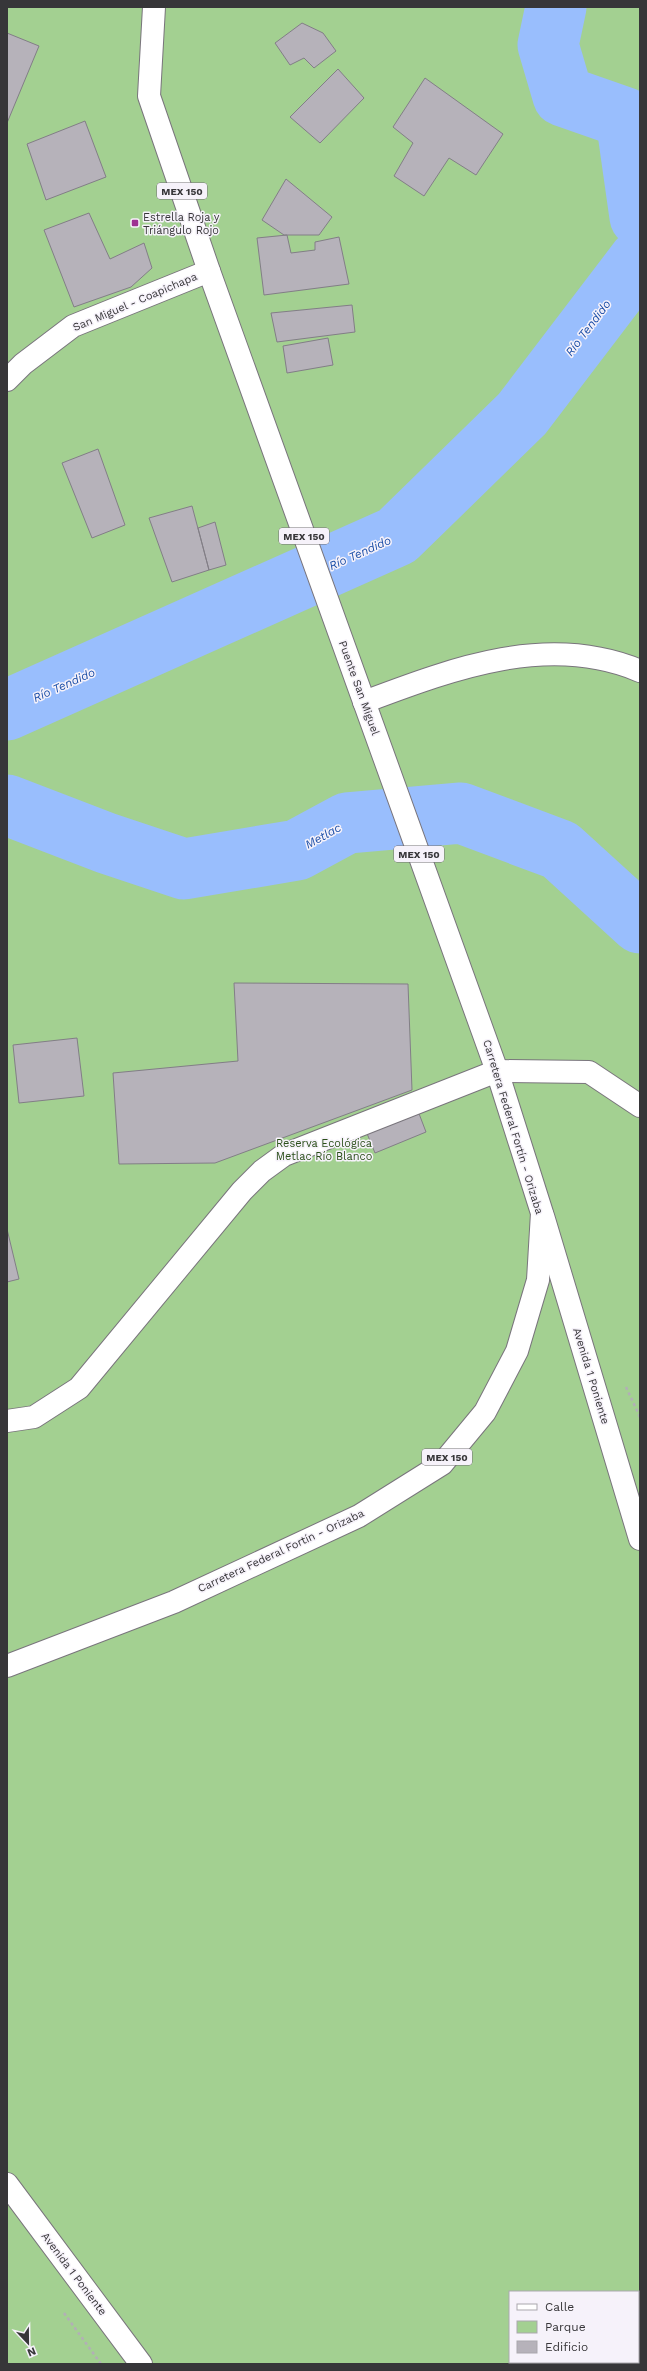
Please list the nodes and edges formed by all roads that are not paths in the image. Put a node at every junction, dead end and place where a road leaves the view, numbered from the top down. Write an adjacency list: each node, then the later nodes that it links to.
1 (154, 7): 2 (main road, MEX 150)
2 (209, 271): 3 (main road, San Miguel - Coapichapa); 5 (main road, Puente San Miguel / MEX 150)
3 (7, 380)
4 (640, 671): 5 (main road)
5 (364, 702): 6 (main road, Puente San Miguel / MEX 150)
6 (474, 1005): 7 (main road, Carretera Federal Fortín - Orizaba / MEX 150)
7 (497, 1070): 8 (main road); 9 (main road, Carretera Federal Fortín - Orizaba / MEX 150); 10 (main road)
8 (640, 1106)
9 (542, 1213): 11 (main road, Avenida 1 Poniente); 12 (main road, Carretera Federal Fortín - Orizaba / MEX 150)
10 (7, 1421)
11 (640, 1540)
12 (7, 1666)
13 (7, 2184): 14 (main road, Avenida 1 Poniente)
14 (141, 2364)

